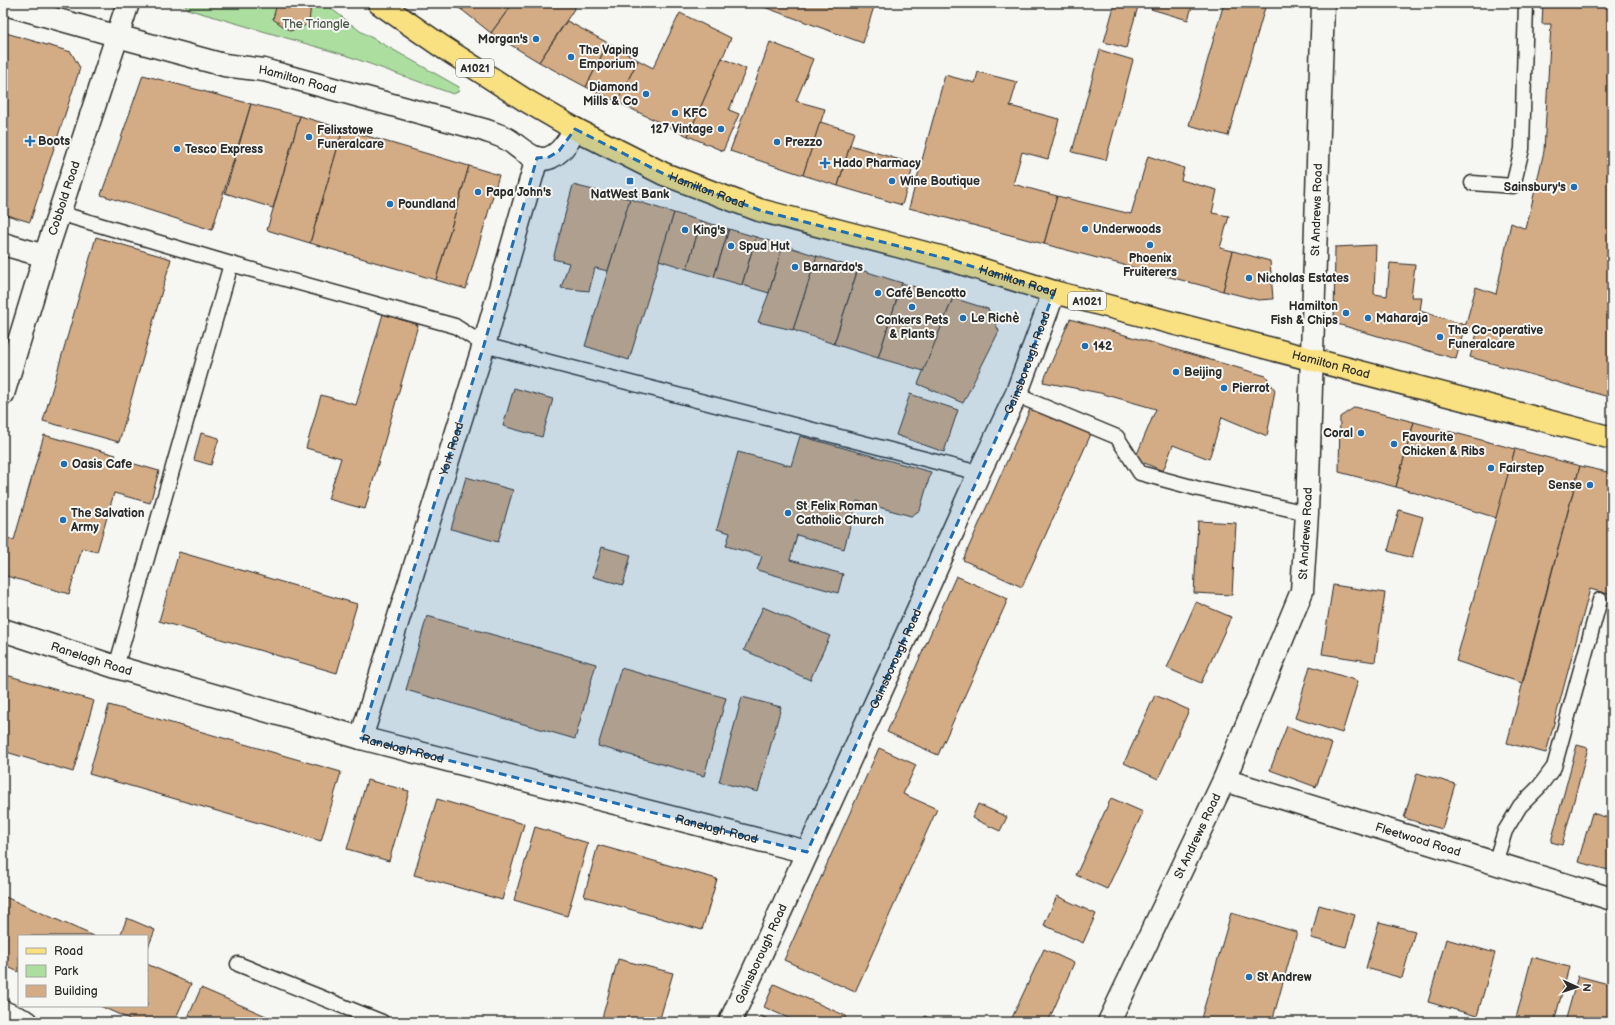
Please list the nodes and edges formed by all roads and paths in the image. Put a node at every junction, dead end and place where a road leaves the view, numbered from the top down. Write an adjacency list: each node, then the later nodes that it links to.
1 (128, 3): 6 (street, Cobbold Road)
2 (379, 3): 7 (main road, Hamilton Road / A1021)
3 (1323, 3): 16 (street, St Andrews Road)
4 (1526, 3): 9 (lane)
5 (3, 4): 6 (street, Hamilton Road)
6 (117, 36): 8 (street, Hamilton Road); 10 (street, Cobbold Road)
7 (575, 129): 8 (street); 14 (main road, Hamilton Road / A1021)
8 (536, 158): 15 (street, York Road)
9 (1472, 183)
10 (59, 214): 12 (street, Cobbold Road); 13 (lane)
11 (3, 244): 12 (street)
12 (45, 256): 17 (street, Cobbold Road)
13 (231, 264): 15 (lane); 24 (lane)
14 (1054, 292): 16 (main road, Hamilton Road / A1021); 18 (street, Gainsborough Road)
15 (484, 345): 20 (lane); 25 (street, York Road)
16 (1312, 360): 19 (main road, Hamilton Road / A1021); 21 (street, St Andrews Road)
17 (3, 394)
18 (1016, 395): 20 (street, Gainsborough Road); 21 (lane)
19 (1612, 438)
20 (979, 473): 27 (street, Gainsborough Road)
21 (1307, 513): 26 (street, St Andrews Road)
22 (1600, 600): 28 (lane)
23 (3, 630): 24 (street, Ranelagh Road)
24 (116, 667): 25 (street, Ranelagh Road)
25 (361, 738): 27 (street, Ranelagh Road)
26 (1224, 780): 28 (street, Fleetwood Road); 35 (street, St Andrews Road)
27 (807, 852): 34 (street, Gainsborough Road)
28 (1495, 863): 29 (street, Fleetwood Road)
29 (1612, 899)
30 (238, 964): 33 (lane)
31 (3, 1012): 32 (street)
32 (27, 1022)
33 (382, 1022)
34 (730, 1022)
35 (1109, 1022)

